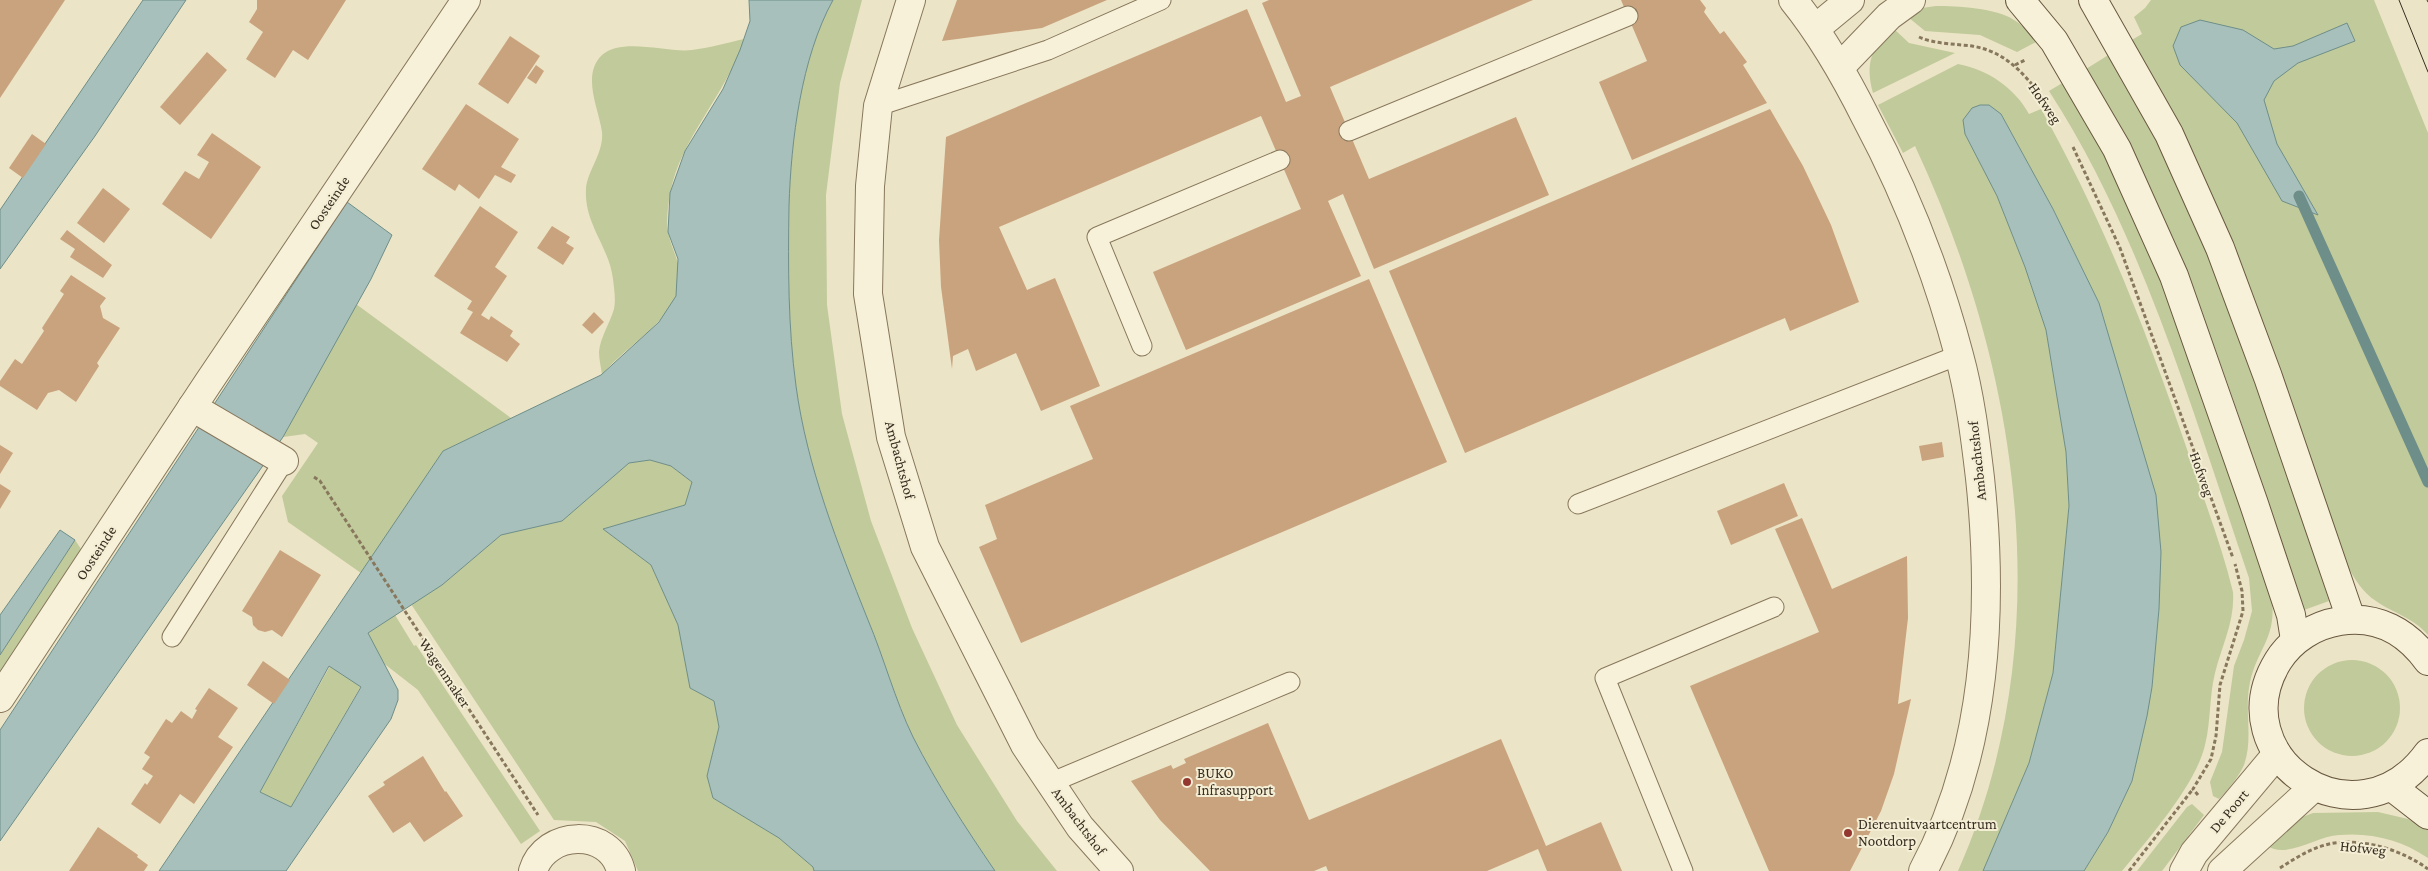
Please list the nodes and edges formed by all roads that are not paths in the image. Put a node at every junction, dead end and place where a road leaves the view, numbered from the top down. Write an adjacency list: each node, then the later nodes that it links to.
1 (466, 0): 17 (street, Oosteinde)
2 (911, 0): 12 (street, Ambachtshof)
3 (1161, 0): 12 (lane)
4 (1793, 0): 10 (street, Ambachtshof)
5 (1850, 0): 10 (street)
6 (1912, 0): 11 (street)
7 (2020, 0): 23 (street)
8 (2093, 0): 21 (street)
9 (1628, 16): 13 (lane)
10 (1816, 28): 11 (street, Ambachtshof)
11 (1840, 67): 16 (street, Ambachtshof)
12 (878, 106): 29 (street, Ambachtshof)
13 (1349, 131)
14 (1280, 160): 15 (lane)
15 (1142, 346)
16 (1959, 355): 19 (lane); 37 (street, Ambachtshof)
17 (197, 410): 18 (street); 26 (street, Oosteinde)
18 (277, 457): 22 (lane)
19 (1578, 504)
20 (1774, 608): 36 (lane)
21 (2351, 619): 23 (street); 24 (street)
22 (172, 637)
23 (2295, 640): 28 (street)
24 (2428, 661)
25 (1290, 682): 29 (lane)
26 (0, 698)
27 (2428, 753): 31 (street)
28 (2278, 754): 30 (street); 38 (street, De Poort)
29 (1050, 783): 35 (street, Ambachtshof)
30 (2314, 787): 31 (street); 39 (street)
31 (2392, 787): 32 (street)
32 (2428, 815)
33 (532, 871): 34 (street)
34 (621, 871)
35 (1119, 871)
36 (1683, 871)
37 (1923, 871)
38 (2184, 871)
39 (2222, 871)

